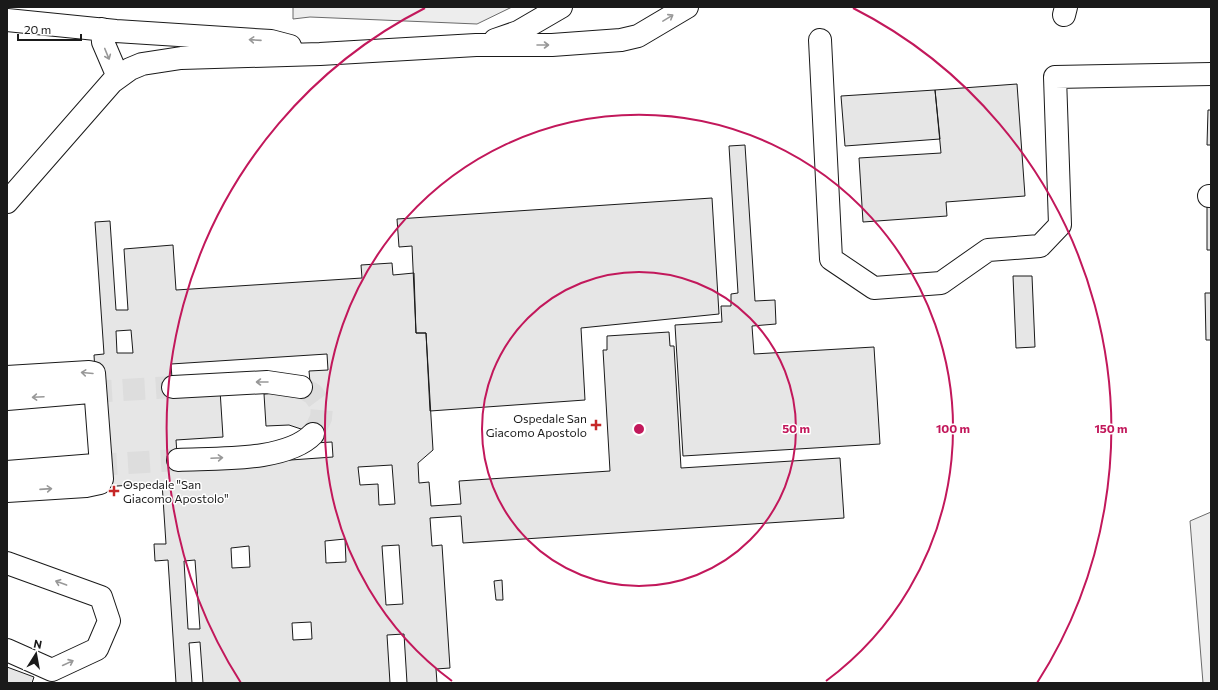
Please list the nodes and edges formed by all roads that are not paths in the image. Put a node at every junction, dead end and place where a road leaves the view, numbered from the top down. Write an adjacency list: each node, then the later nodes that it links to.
1 (554, 7): 6 (lane)
2 (561, 7): 6 (lane)
3 (687, 7): 8 (lane, one-way to 3)
4 (7, 20): 5 (lane)
5 (109, 30): 9 (lane, one-way to 5); 11 (lane, one-way to 11)
6 (518, 32): 8 (lane)
7 (820, 40): 10 (lane)
8 (476, 44): 9 (lane)
9 (320, 54): 11 (lane)
10 (1211, 74)
11 (118, 77): 12 (lane)
12 (7, 202)
13 (7, 377): 22 (lane, one-way to 13)
14 (173, 387): 15 (lane, one-way to 14)
15 (301, 387)
16 (90, 392): 17 (lane, one-way to 17)
17 (7, 399)
18 (313, 434): 19 (lane, one-way to 18)
19 (178, 460)
20 (95, 465): 21 (lane)
21 (7, 472)
22 (7, 491)
23 (7, 563): 24 (lane, one-way to 23)
24 (7, 650)

